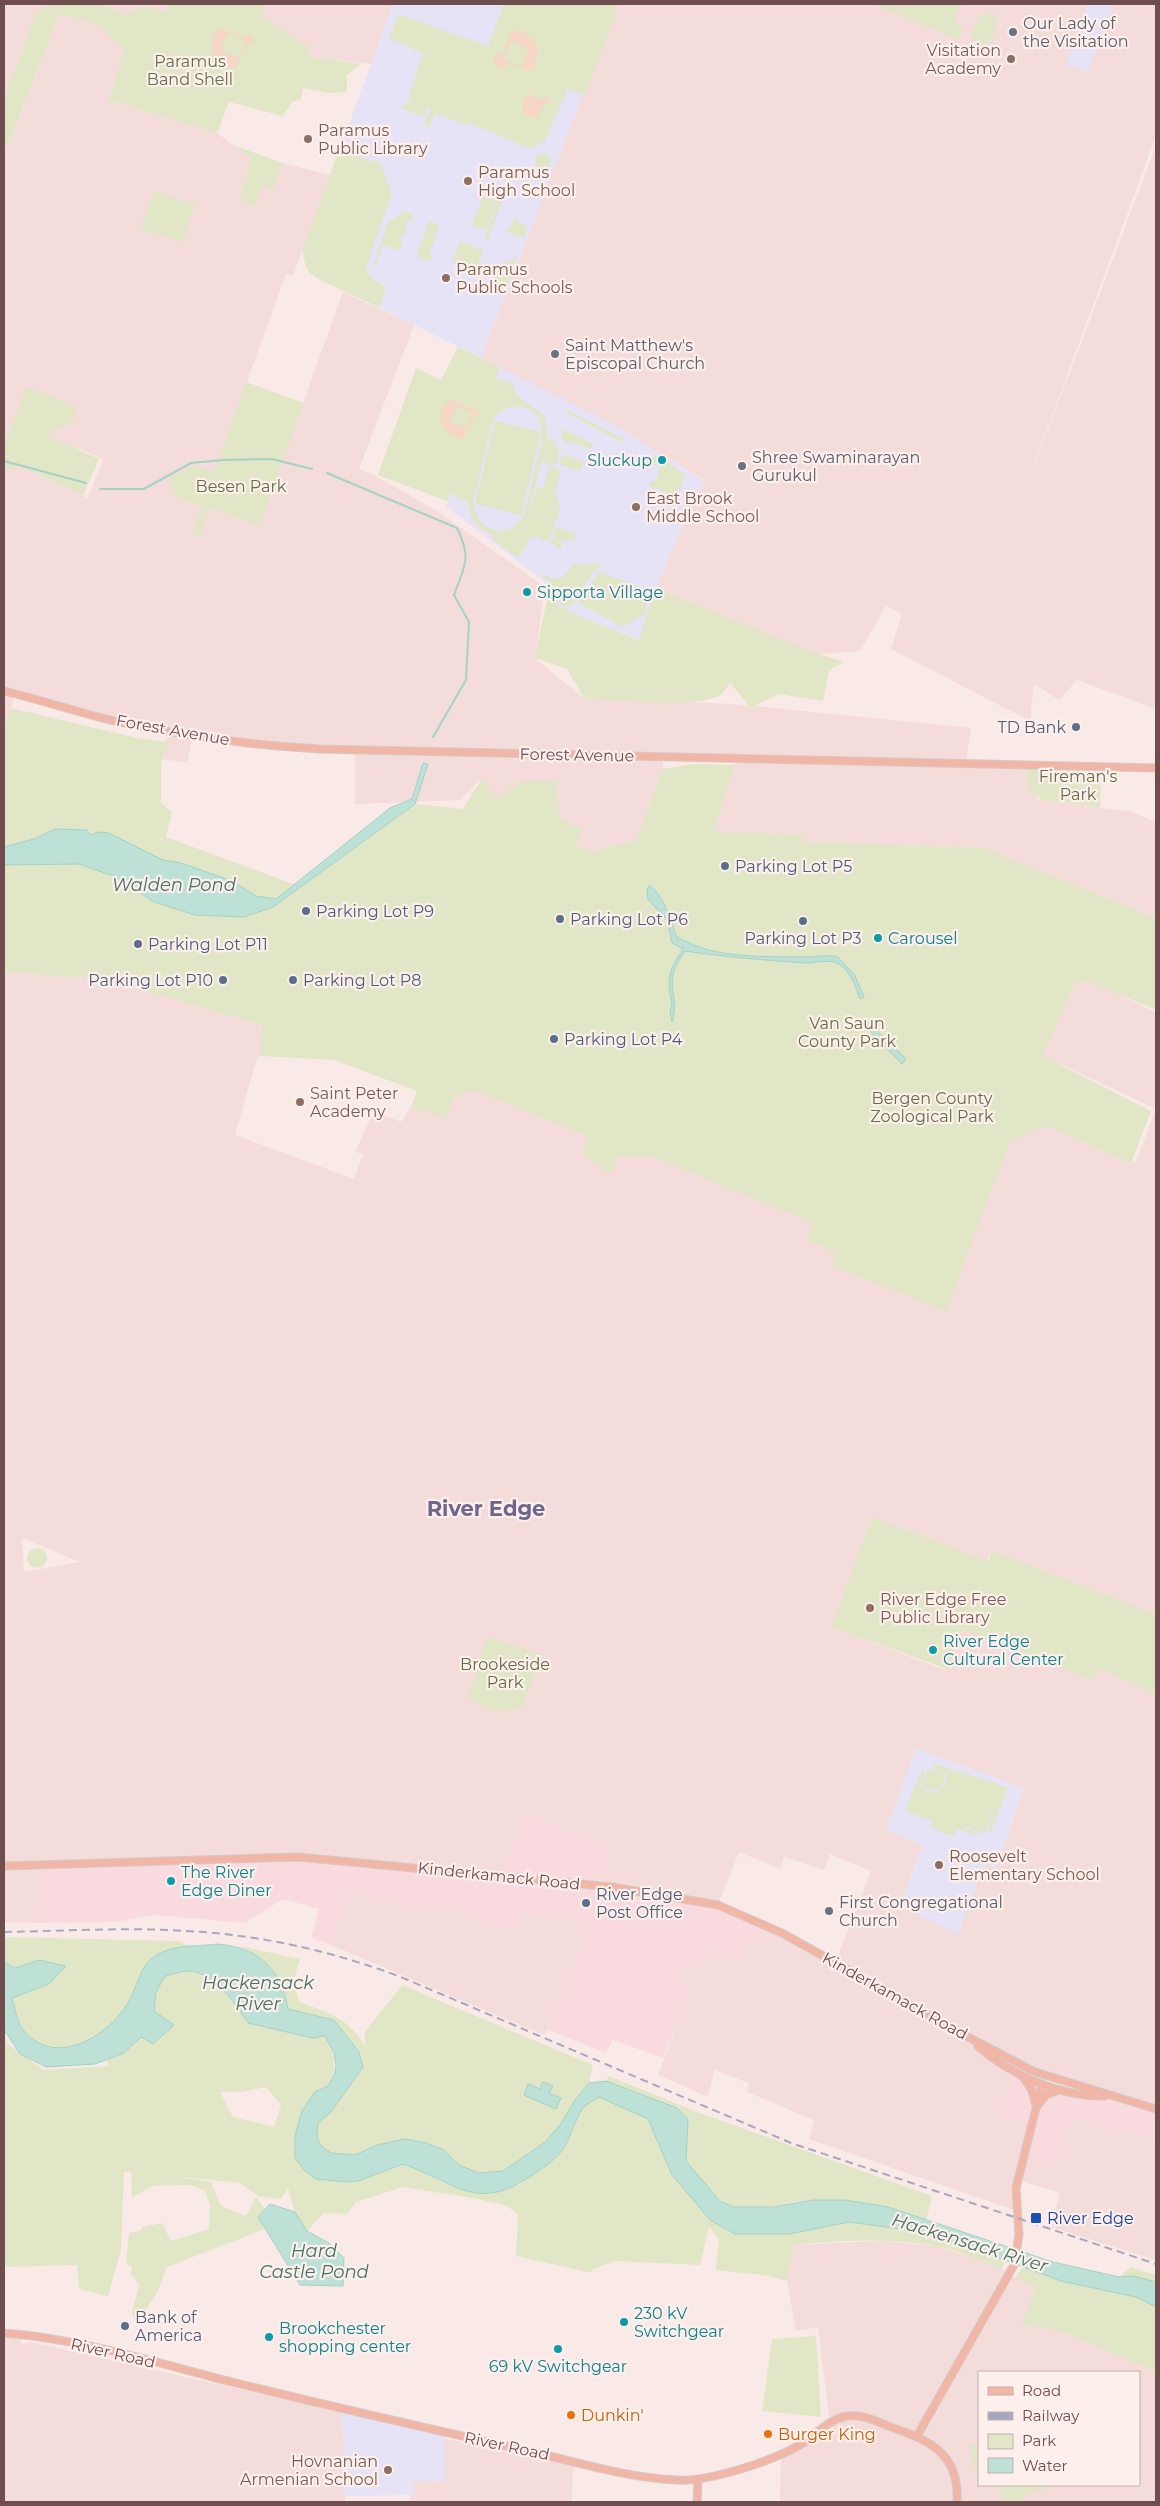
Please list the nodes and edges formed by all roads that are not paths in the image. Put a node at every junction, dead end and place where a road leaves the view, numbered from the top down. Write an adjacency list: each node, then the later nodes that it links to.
1 (4, 691): 2 (main road, Forest Avenue)
2 (1156, 768)
3 (4, 1866): 4 (main road, Kinderkamack Road)
4 (968, 2037): 5 (main road, Kinderkamack Road); 6 (main road)
5 (998, 2053): 6 (main road); 10 (main road, Kinderkamack Road)
6 (1004, 2064): 7 (main road)
7 (1019, 2073): 8 (main road); 11 (main road)
8 (1042, 2084): 9 (main road); 11 (main road)
9 (1061, 2089): 10 (main road); 11 (main road)
10 (1108, 2096): 12 (main road, Kinderkamack Road)
11 (1036, 2107): 14 (main road)
12 (1156, 2109)
13 (4, 2333): 15 (main road, River Road)
14 (917, 2436): 15 (main road, River Road); 17 (main road, River Road)
15 (698, 2480): 16 (main road)
16 (698, 2502)
17 (957, 2502)

